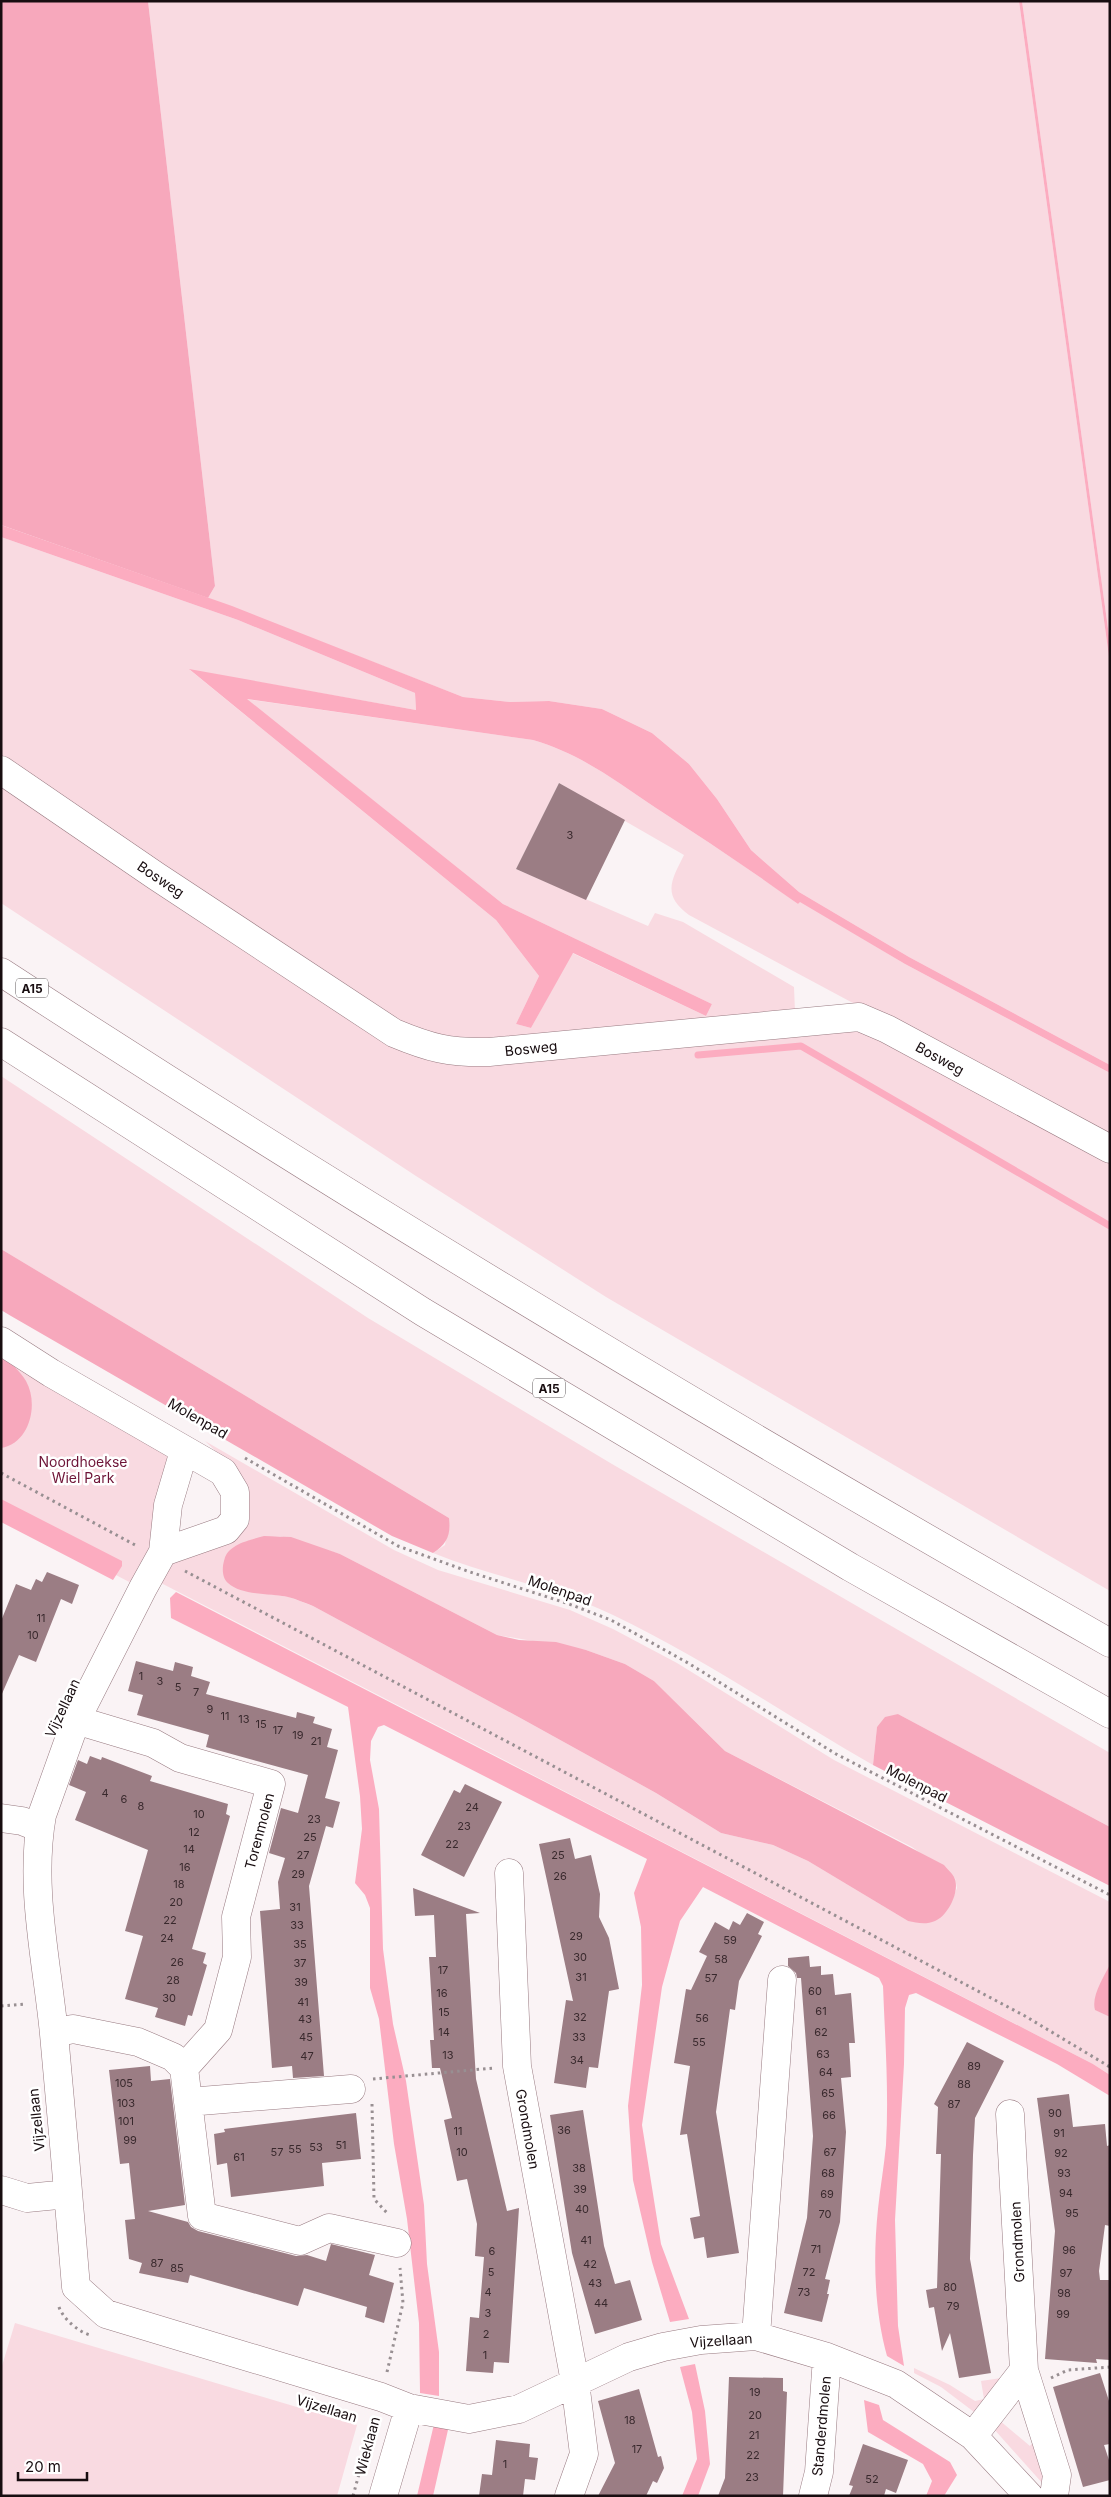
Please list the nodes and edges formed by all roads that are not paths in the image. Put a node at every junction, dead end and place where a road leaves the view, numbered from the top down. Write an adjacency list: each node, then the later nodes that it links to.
1 (1, 770): 6 (main road, Bosweg)
2 (1, 963): 4 (main road, A15)
3 (1, 972): 4 (main road, A15)
4 (63, 1012): 10 (main road, A15)
5 (1, 1042): 11 (main road, A15)
6 (1110, 1149)
7 (1, 1341): 8 (main road)
8 (184, 1451): 9 (main road, Vijzellaan); 9 (main road)
9 (161, 1555): 12 (main road, Vijzellaan)
10 (1110, 1642)
11 (1110, 1714)
12 (76, 1720): 14 (main road, Vijzellaan); 18 (main road, Torenmolen)
13 (1, 1818): 14 (main road)
14 (40, 1828): 17 (main road, Vijzellaan)
15 (509, 1873): 28 (main road, Grondmolen)
16 (782, 1980): 25 (main road)
17 (54, 2033): 18 (main road); 23 (main road, Vijzellaan)
18 (184, 2068): 20 (main road)
19 (367, 2089): 20 (main road)
20 (188, 2102): 24 (main road)
21 (1010, 2114): 27 (main road, Grondmolen)
22 (1, 2190): 23 (main road)
23 (68, 2194): 29 (main road, Vijzellaan)
24 (397, 2243)
25 (756, 2336): 26 (main road, Vijzellaan); 28 (main road, Vijzellaan)
26 (827, 2357): 30 (main road, Vijzellaan); 33 (main road, Standerdmolen)
27 (1027, 2379): 30 (main road); 35 (main road, Grondmolen)
28 (575, 2382): 29 (main road, Vijzellaan); 32 (main road)
29 (409, 2408): 31 (main road, Wieklaan)
30 (973, 2436): 34 (main road, Vijzellaan)
31 (383, 2496)
32 (570, 2496)
33 (813, 2496)
34 (1029, 2496)
35 (1054, 2496)

